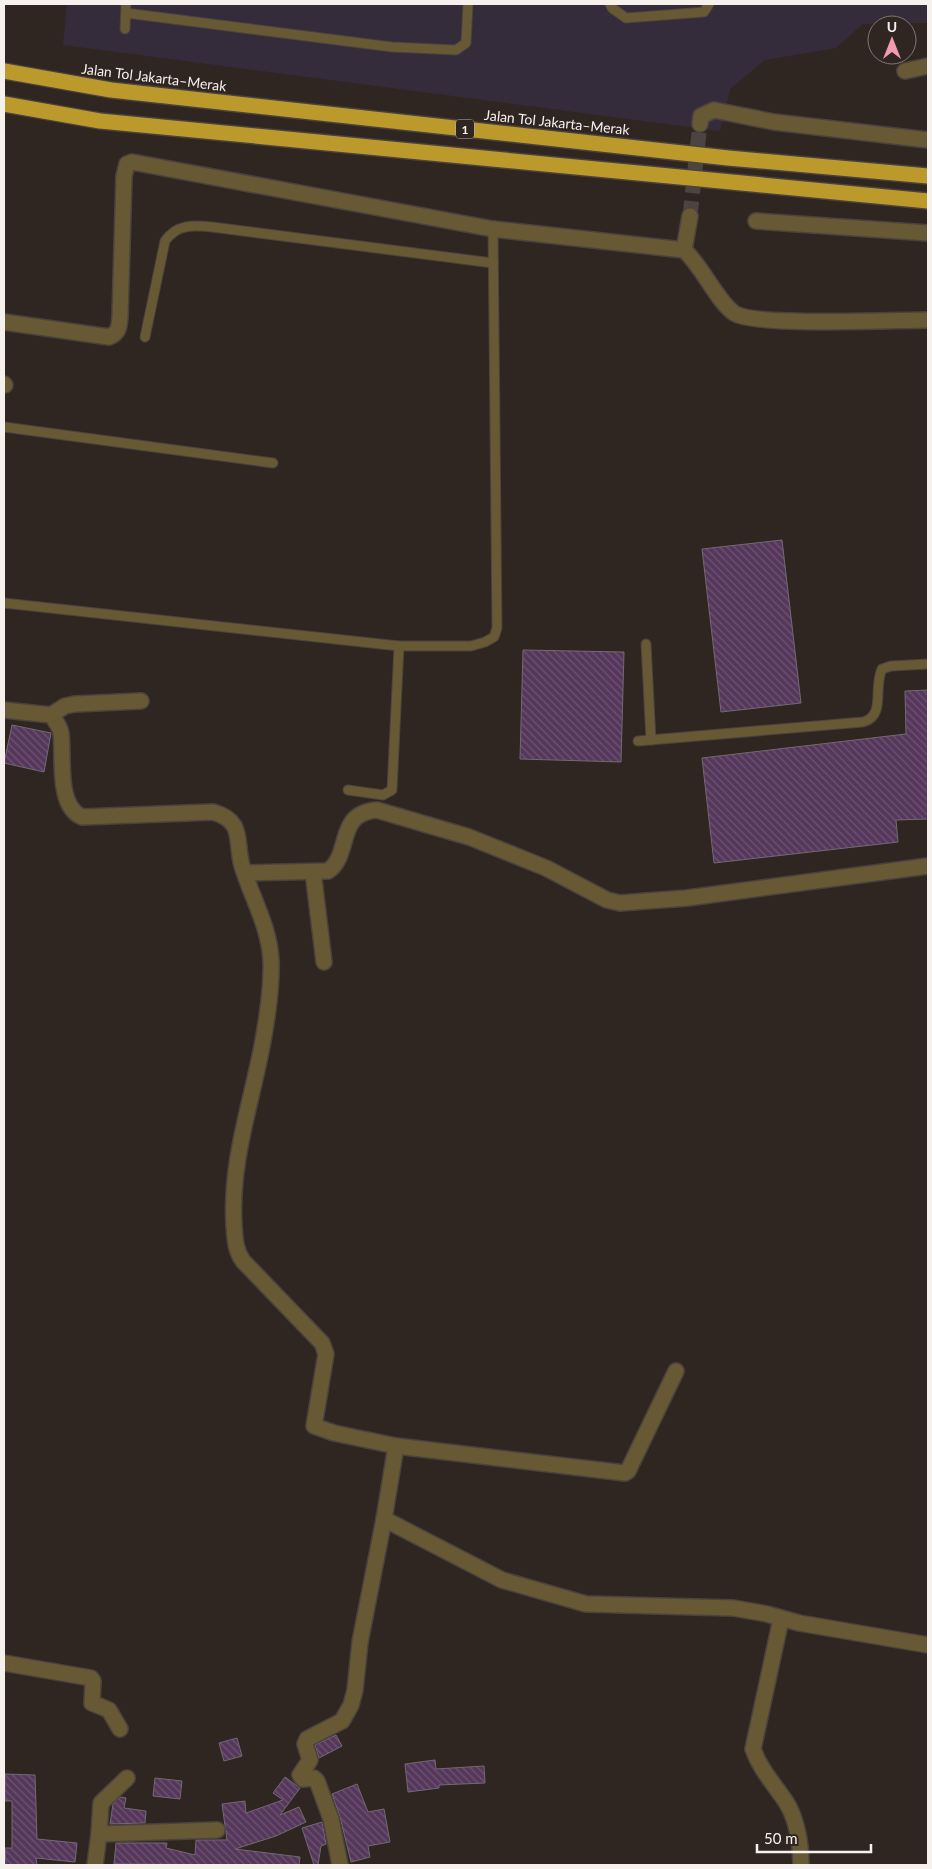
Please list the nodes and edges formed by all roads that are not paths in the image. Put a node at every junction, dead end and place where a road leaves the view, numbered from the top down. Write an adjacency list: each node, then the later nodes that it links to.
1 (468, 4): 4 (lane)
2 (610, 4): 3 (lane)
3 (709, 4)
4 (126, 8): 5 (lane)
5 (125, 29)
6 (928, 66): 8 (street)
7 (4, 71): 12 (highway, Jalan Tol Jakarta–Merak / 1)
8 (905, 71)
9 (4, 104): 13 (highway, 1)
10 (700, 124): 11 (street)
11 (928, 140)
12 (928, 176)
13 (928, 201)
14 (690, 216): 18 (street)
15 (756, 221): 17 (street)
16 (493, 229): 18 (street); 19 (lane); 21 (street)
17 (928, 233)
18 (684, 250): 20 (street)
19 (493, 263): 22 (lane); 27 (lane)
20 (928, 320)
21 (4, 322)
22 (145, 338)
23 (4, 427): 24 (lane)
24 (273, 463)
25 (4, 603): 27 (lane)
26 (646, 644): 32 (lane)
27 (399, 646): 34 (lane)
28 (928, 664): 32 (lane)
29 (141, 701): 31 (street)
30 (4, 710): 31 (street)
31 (51, 715): 37 (street)
32 (651, 740): 33 (lane)
33 (638, 741)
34 (348, 790)
35 (928, 866): 36 (street)
36 (313, 872): 37 (street); 38 (street)
37 (245, 873): 40 (street)
38 (324, 962)
39 (676, 1371): 40 (street)
40 (396, 1446): 41 (street)
41 (384, 1519): 42 (street); 50 (street)
42 (781, 1619): 43 (street); 51 (street)
43 (928, 1645)
44 (4, 1663): 45 (street)
45 (120, 1729)
46 (127, 1778): 48 (street)
47 (217, 1830): 48 (street)
48 (99, 1834): 49 (street)
49 (95, 1865)
50 (340, 1865)
51 (801, 1865)

